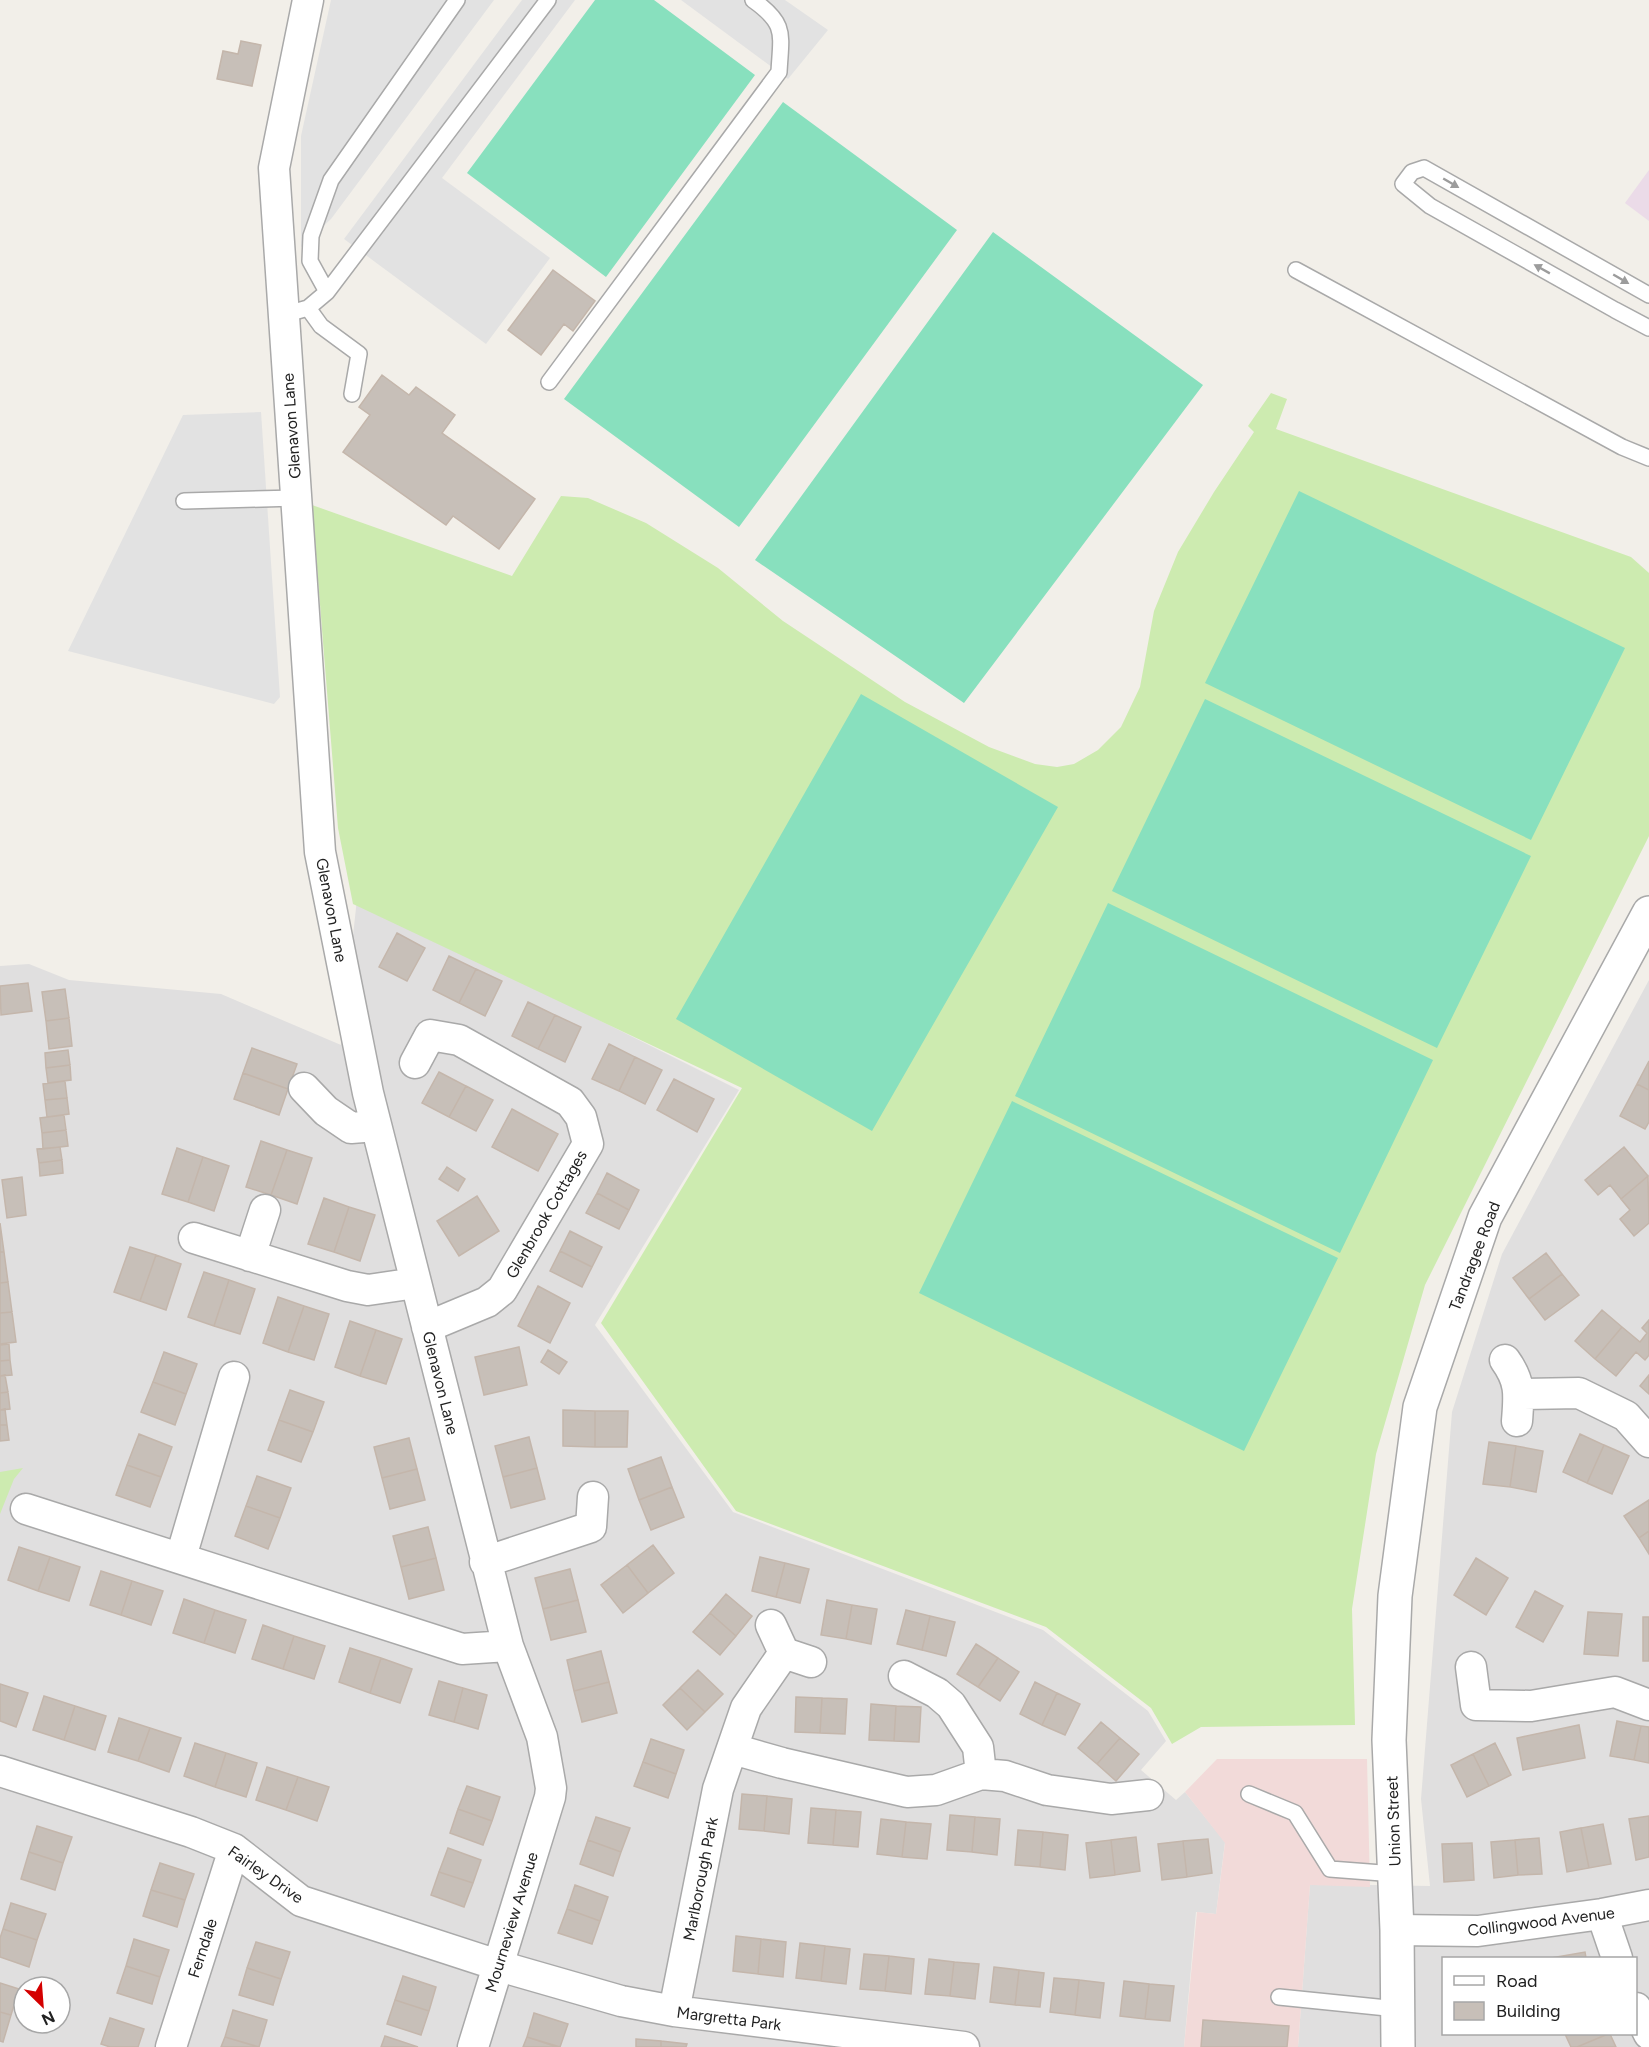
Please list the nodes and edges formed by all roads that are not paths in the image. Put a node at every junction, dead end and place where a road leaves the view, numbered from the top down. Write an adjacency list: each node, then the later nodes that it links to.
1 (308, 0): 8 (street, Glenavon Lane)
2 (457, 0): 6 (lane)
3 (548, 0): 6 (lane)
4 (753, 0): 10 (lane)
5 (1296, 270): 12 (lane)
6 (327, 292): 8 (lane)
7 (1649, 296): 9 (lane, one-way to 7)
8 (296, 311): 11 (lane); 13 (street, Glenavon Lane)
9 (1649, 327)
10 (549, 382)
11 (352, 394)
12 (1649, 458)
13 (296, 498): 14 (lane); 18 (street, Glenavon Lane)
14 (184, 501)
15 (1649, 913): 31 (street, Tandragee Road)
16 (415, 1063): 23 (street, Glenbrook Cottages)
17 (304, 1088): 18 (street)
18 (376, 1126): 22 (street, Glenavon Lane)
19 (265, 1210): 21 (street)
20 (194, 1238): 21 (street)
21 (250, 1256): 22 (street)
22 (416, 1283): 23 (street, Glenavon Lane)
23 (427, 1327): 30 (street, Glenavon Lane)
24 (1505, 1360): 26 (street)
25 (234, 1377): 29 (street)
26 (1649, 1442)
27 (593, 1497): 30 (street)
28 (26, 1509): 29 (street)
29 (181, 1557): 33 (street)
30 (485, 1562): 33 (street, Glenavon Lane)
31 (1395, 1596): 44 (street, Union Street)
32 (771, 1625): 37 (street, Marlborough Park)
33 (508, 1646): 42 (street, Glenavon Lane)
34 (1471, 1668): 36 (street)
35 (904, 1676): 38 (street)
36 (1649, 1705)
37 (733, 1749): 38 (street); 52 (street, Marlborough Park)
38 (981, 1774): 41 (street)
39 (2, 1780): 43 (street, Fairley Drive)
40 (1248, 1794): 44 (lane)
41 (1148, 1795)
42 (550, 1797): 49 (street, Mourneview Avenue)
43 (234, 1849): 49 (street, Fairley Drive); 55 (street, Ferndale)
44 (1395, 1874): 47 (street, Union Street)
45 (1649, 1905): 46 (street, Collingwood Avenue)
46 (1602, 1914): 47 (street, Collingwood Avenue); 48 (street)
47 (1397, 1930): 51 (street, Union Street)
48 (1616, 1957)
49 (498, 1965): 52 (street, Margretta Park); 56 (street, Mourneview Avenue)
50 (1279, 1997): 51 (lane)
51 (1397, 2009): 58 (street, Union Street)
52 (674, 2011): 57 (street, Margretta Park)
53 (1637, 2012): 54 (street)
54 (1649, 2034)
55 (171, 2047)
56 (472, 2047)
57 (964, 2047)
58 (1398, 2047)

